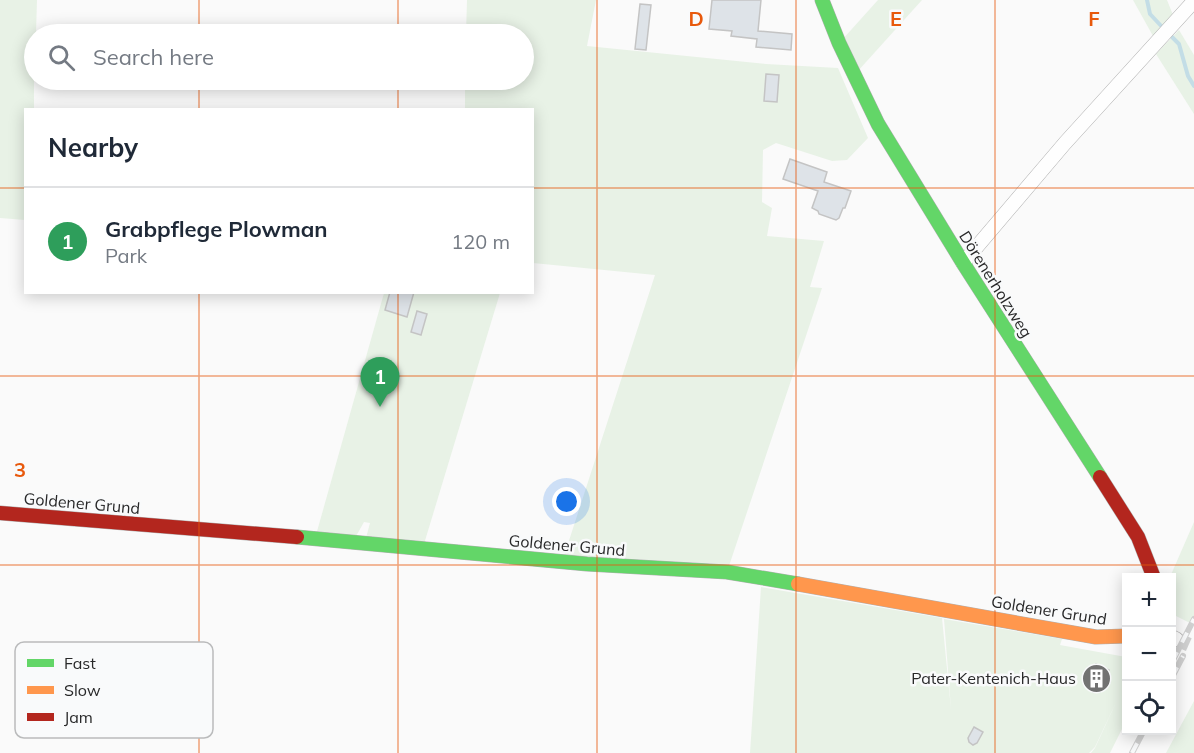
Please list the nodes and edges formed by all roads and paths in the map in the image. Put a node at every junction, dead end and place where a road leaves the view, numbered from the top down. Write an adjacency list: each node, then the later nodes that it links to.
1 (822, 0): 3 (street, Dörenerholzweg)
2 (1194, 1): 3 (street)
3 (963, 263): 5 (street, Dörenerholzweg)
4 (0, 513): 6 (street, Goldener Grund)
5 (1152, 573)
6 (1122, 636)

